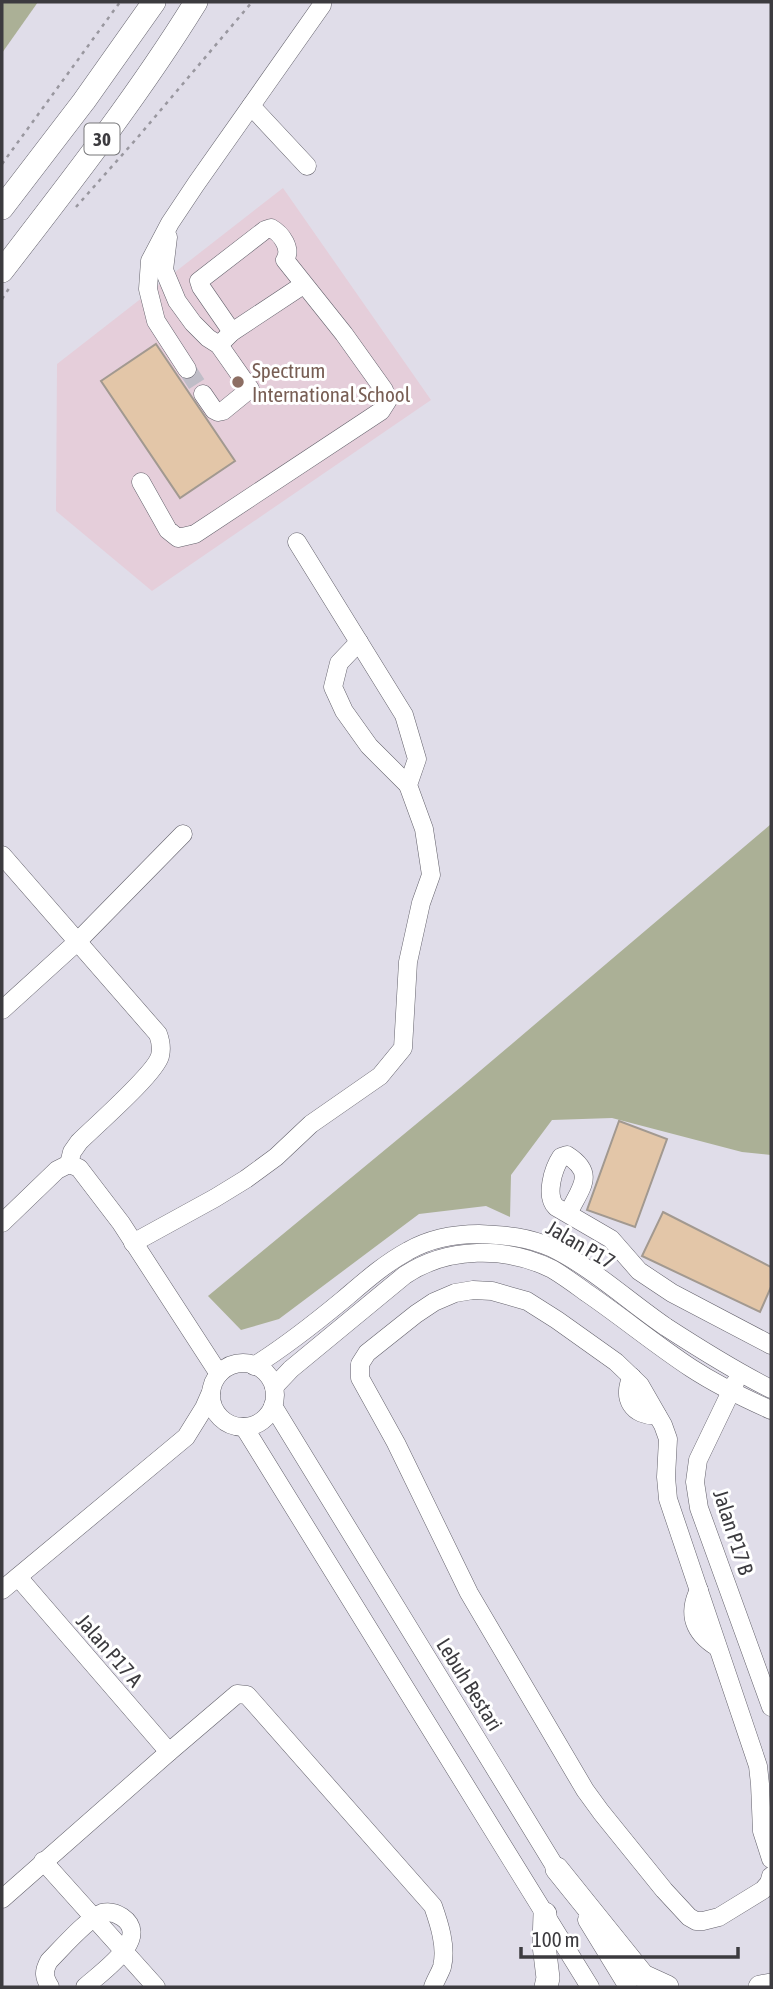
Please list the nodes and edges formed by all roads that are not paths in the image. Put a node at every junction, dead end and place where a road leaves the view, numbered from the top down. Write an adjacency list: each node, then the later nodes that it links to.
1 (154, 2): 8 (main road, 30)
2 (196, 2): 5 (main road, 30)
3 (206, 2): 5 (main road)
4 (322, 2): 6 (street)
5 (153, 70): 10 (main road, 30)
6 (251, 106): 7 (street); 9 (street)
7 (307, 166)
8 (2, 208)
9 (170, 223): 12 (street); 13 (street)
10 (9, 275)
11 (303, 285): 12 (street); 12 (street); 15 (street)
12 (226, 339): 14 (street)
13 (187, 369)
14 (203, 394)
15 (141, 482)
16 (297, 542): 17 (street)
17 (359, 642): 18 (street); 18 (street)
18 (408, 785): 26 (street)
19 (184, 834): 21 (street)
20 (2, 855): 21 (street)
21 (77, 942): 22 (street); 23 (street)
22 (2, 1010)
23 (69, 1164): 25 (street); 26 (street)
24 (568, 1214): 27 (street)
25 (2, 1223)
26 (133, 1243): 29 (street)
27 (771, 1345)
28 (254, 1366): 29 (street); 30 (street, Jalan P17); 31 (street)
29 (219, 1374): 33 (street)
30 (740, 1374): 32 (street, Jalan P17); 34 (street, Jalan P17 B)
31 (274, 1387): 34 (street, Jalan P17); 35 (street)
32 (771, 1389)
33 (211, 1392): 37 (street); 38 (street)
34 (731, 1392): 36 (street, Jalan P17); 42 (street, Jalan P17 B)
35 (273, 1406): 37 (street); 50 (street, Lebuh Bestari)
36 (771, 1410)
37 (235, 1425): 38 (street); 53 (street)
38 (186, 1437): 39 (street)
39 (18, 1577): 40 (street); 46 (street, Jalan P17 A)
40 (2, 1590)
41 (699, 1590): 43 (street); 44 (street); 51 (street)
42 (736, 1610): 43 (street); 45 (street, Jalan P17 B)
43 (708, 1619): 44 (street)
44 (717, 1647): 47 (street)
45 (771, 1707)
46 (169, 1752): 49 (street); 60 (street)
47 (766, 1814): 48 (street)
48 (771, 1859)
49 (43, 1861): 52 (street); 54 (street)
50 (557, 1869): 63 (street, Lebuh Bestari); 64 (main road)
51 (771, 1876)
52 (2, 1899)
53 (545, 1914): 61 (main road); 62 (street)
54 (93, 1918): 55 (street); 57 (street)
55 (124, 1952): 58 (street); 59 (street)
56 (771, 1985): 65 (main road)
57 (50, 1987)
58 (85, 1987)
59 (156, 1987)
60 (433, 1987)
61 (546, 1987)
62 (590, 1987)
63 (628, 1987)
64 (667, 1987)
65 (760, 1987)

